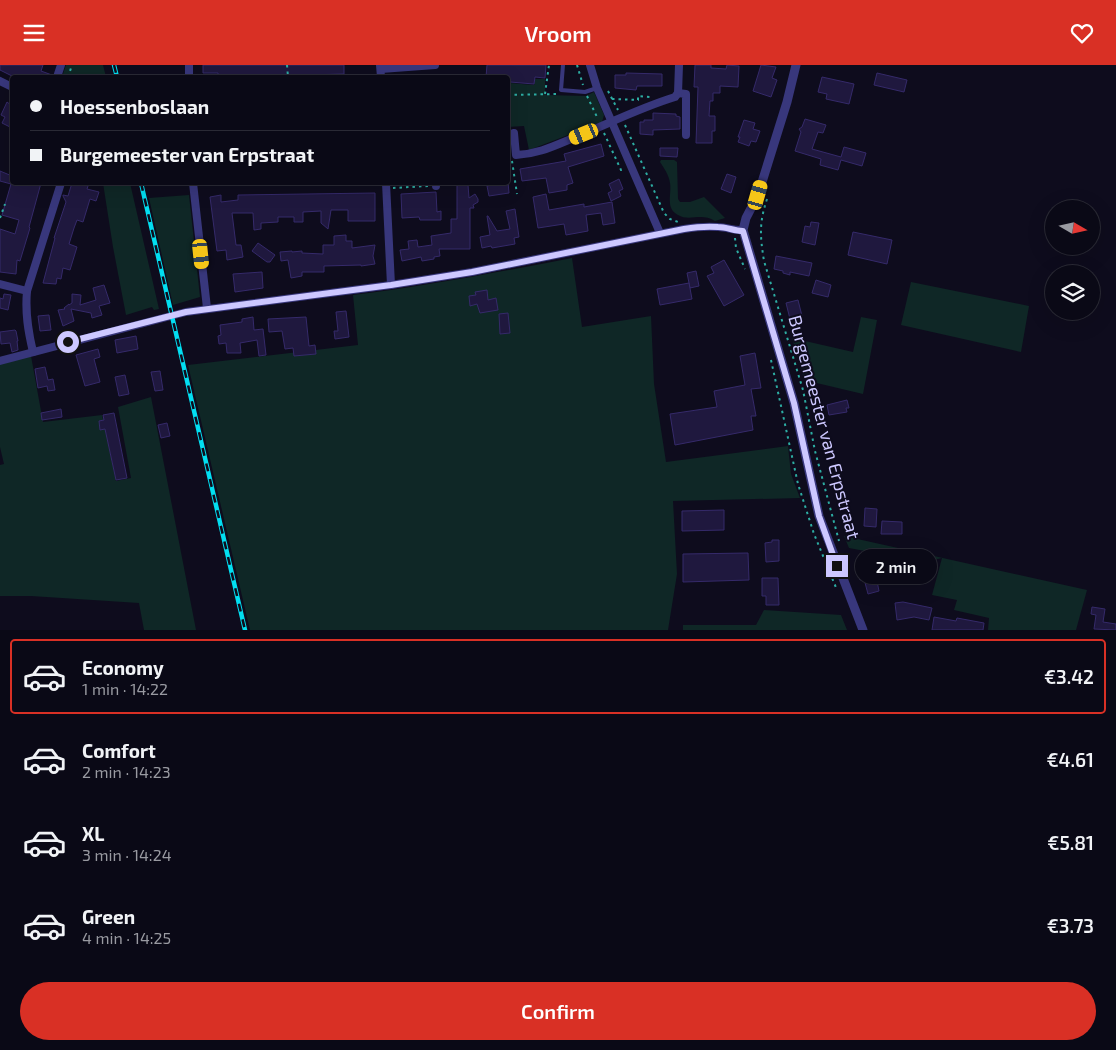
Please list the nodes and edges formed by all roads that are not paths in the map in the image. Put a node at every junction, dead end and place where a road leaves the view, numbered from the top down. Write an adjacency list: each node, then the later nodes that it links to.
1 (435, 65): 6 (street)
2 (563, 65): 7 (lane)
3 (590, 65): 7 (street)
4 (679, 65): 8 (street)
5 (796, 65): 15 (street)
6 (381, 71)
7 (597, 88): 9 (street)
8 (678, 93): 9 (street); 11 (street)
9 (612, 122): 10 (street); 16 (street)
10 (514, 133)
11 (686, 135)
12 (60, 185): 19 (street)
13 (193, 185): 20 (street)
14 (386, 186): 18 (street)
15 (743, 231): 16 (street); 23 (street, Burgemeester van Erpstraat)
16 (660, 233): 18 (street)
17 (0, 284): 19 (street)
18 (391, 285): 20 (street)
19 (28, 291): 21 (street)
20 (207, 308): 21 (street)
21 (33, 352): 22 (street)
22 (0, 361)
23 (863, 630)

